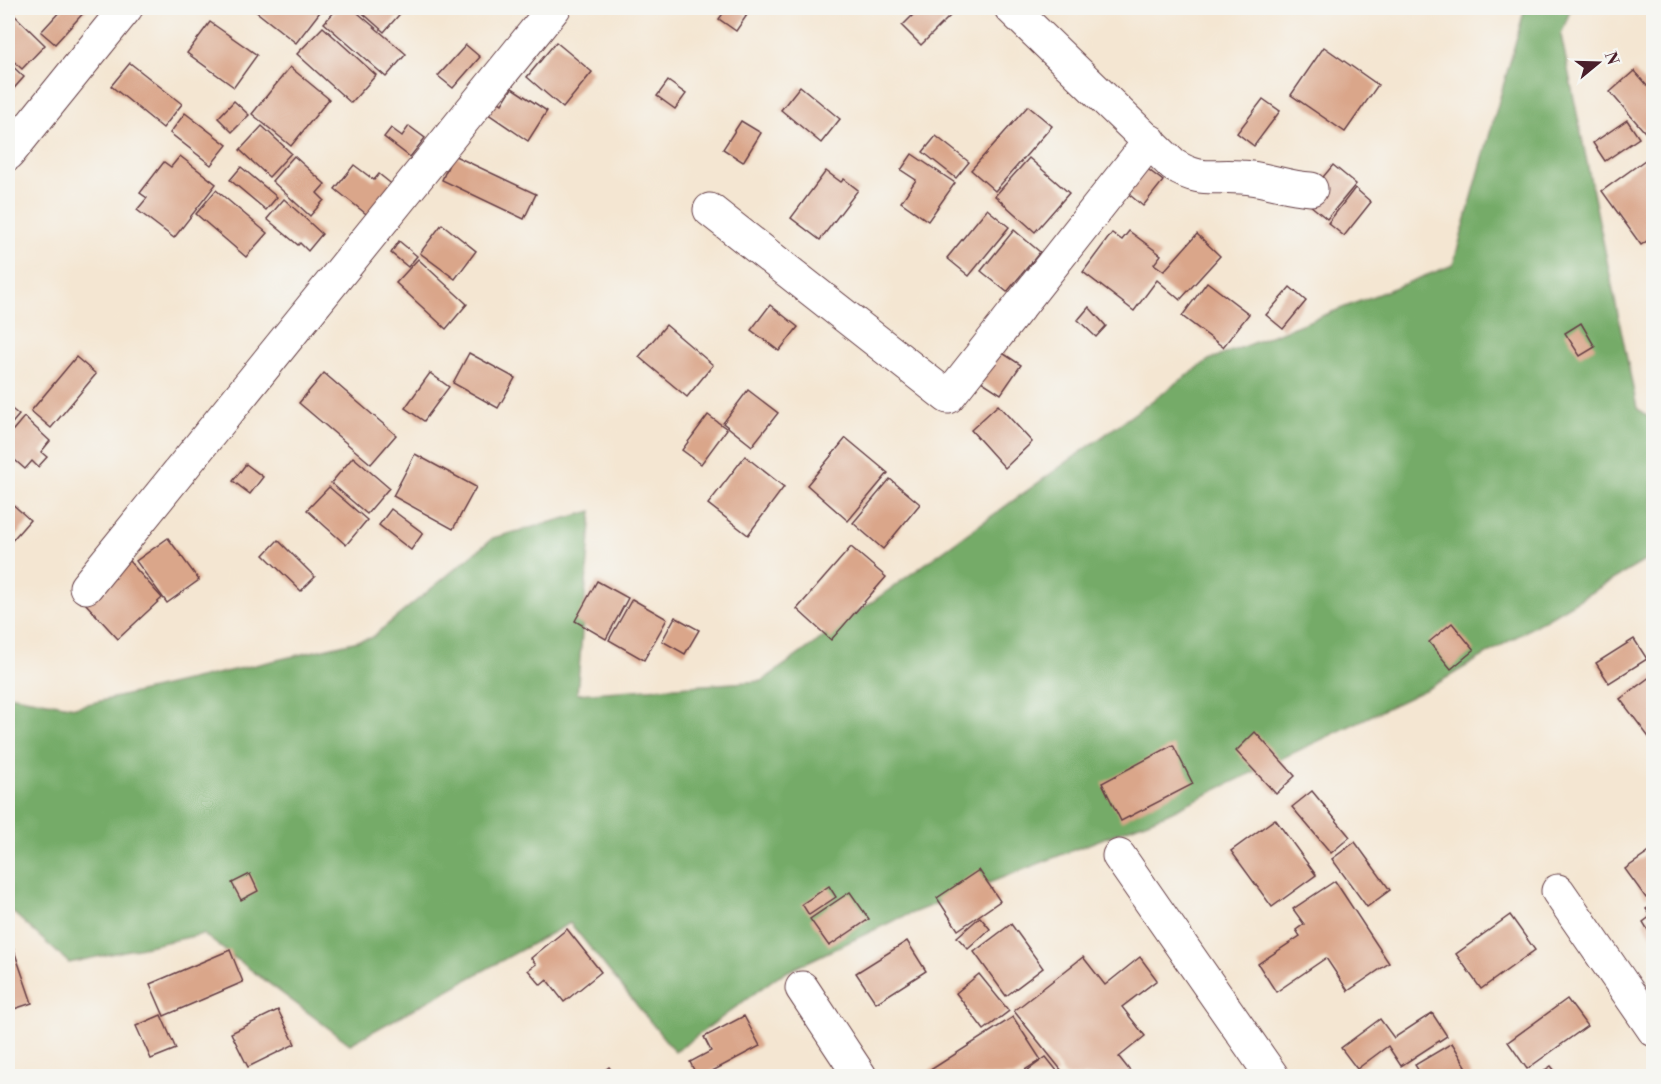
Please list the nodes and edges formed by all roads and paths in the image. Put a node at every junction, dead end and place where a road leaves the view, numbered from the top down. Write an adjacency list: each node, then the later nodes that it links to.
1 (126, 8): 5 (street)
2 (554, 8): 8 (street)
3 (1011, 8): 4 (street)
4 (1150, 141): 6 (street); 7 (street)
5 (8, 154)
6 (1311, 189)
7 (710, 210)
8 (86, 587)
9 (1119, 856): 14 (street)
10 (1558, 891): 12 (street)
11 (802, 988): 13 (street)
12 (1653, 1030)
13 (860, 1077)
14 (1272, 1077)

